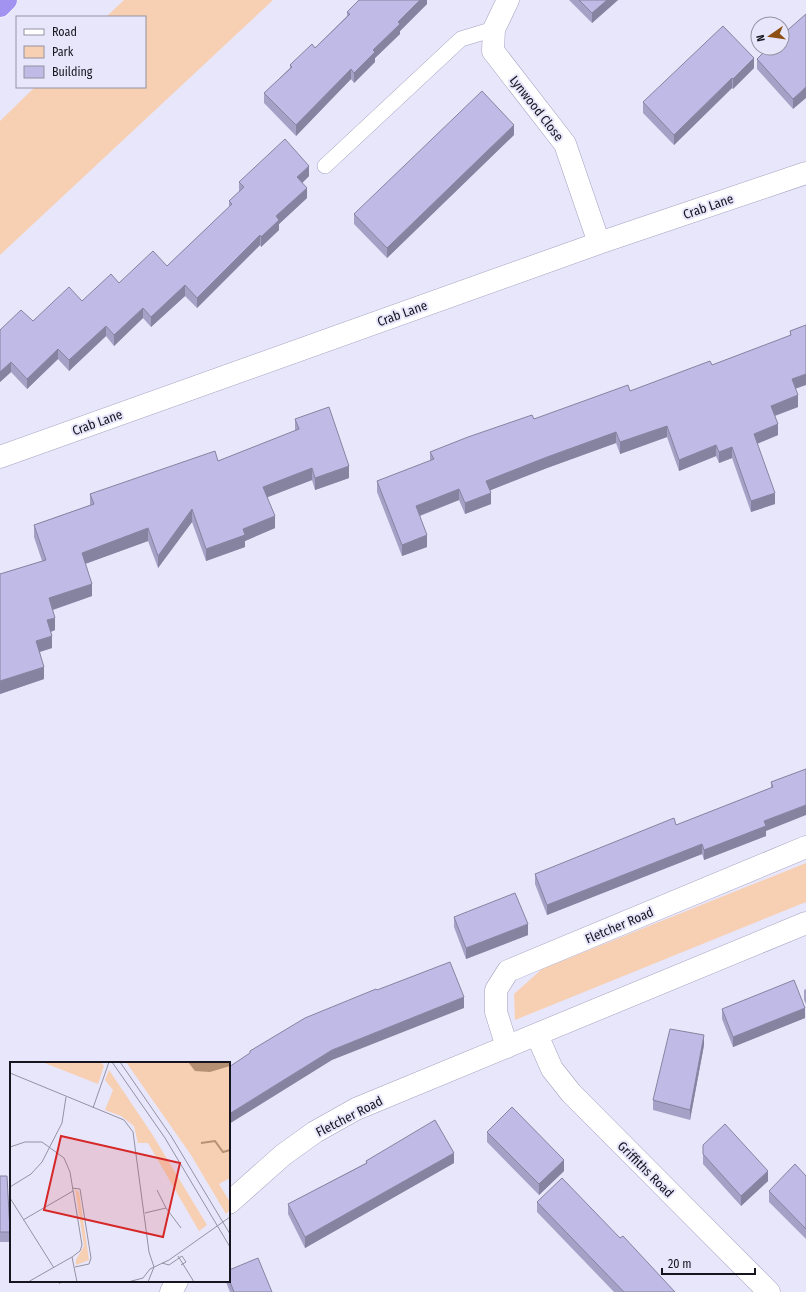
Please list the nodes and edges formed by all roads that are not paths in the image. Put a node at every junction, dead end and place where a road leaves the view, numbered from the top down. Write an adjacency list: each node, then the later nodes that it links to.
1 (6, 0): 3 (highway)
2 (508, 0): 4 (street, Lynwood Close)
3 (0, 6)
4 (494, 29): 5 (lane); 7 (street, Lynwood Close)
5 (325, 166)
6 (806, 173): 7 (street, Crab Lane)
7 (599, 243): 8 (street, Crab Lane)
8 (0, 457)
9 (806, 847): 12 (street, Fletcher Road)
10 (806, 923): 11 (street, Fletcher Road)
11 (537, 1035): 12 (street, Fletcher Road); 16 (street, Griffiths Road)
12 (507, 1048): 13 (street, Fletcher Road)
13 (230, 1202)
14 (176, 1282): 15 (street)
15 (170, 1292)
16 (769, 1292)

